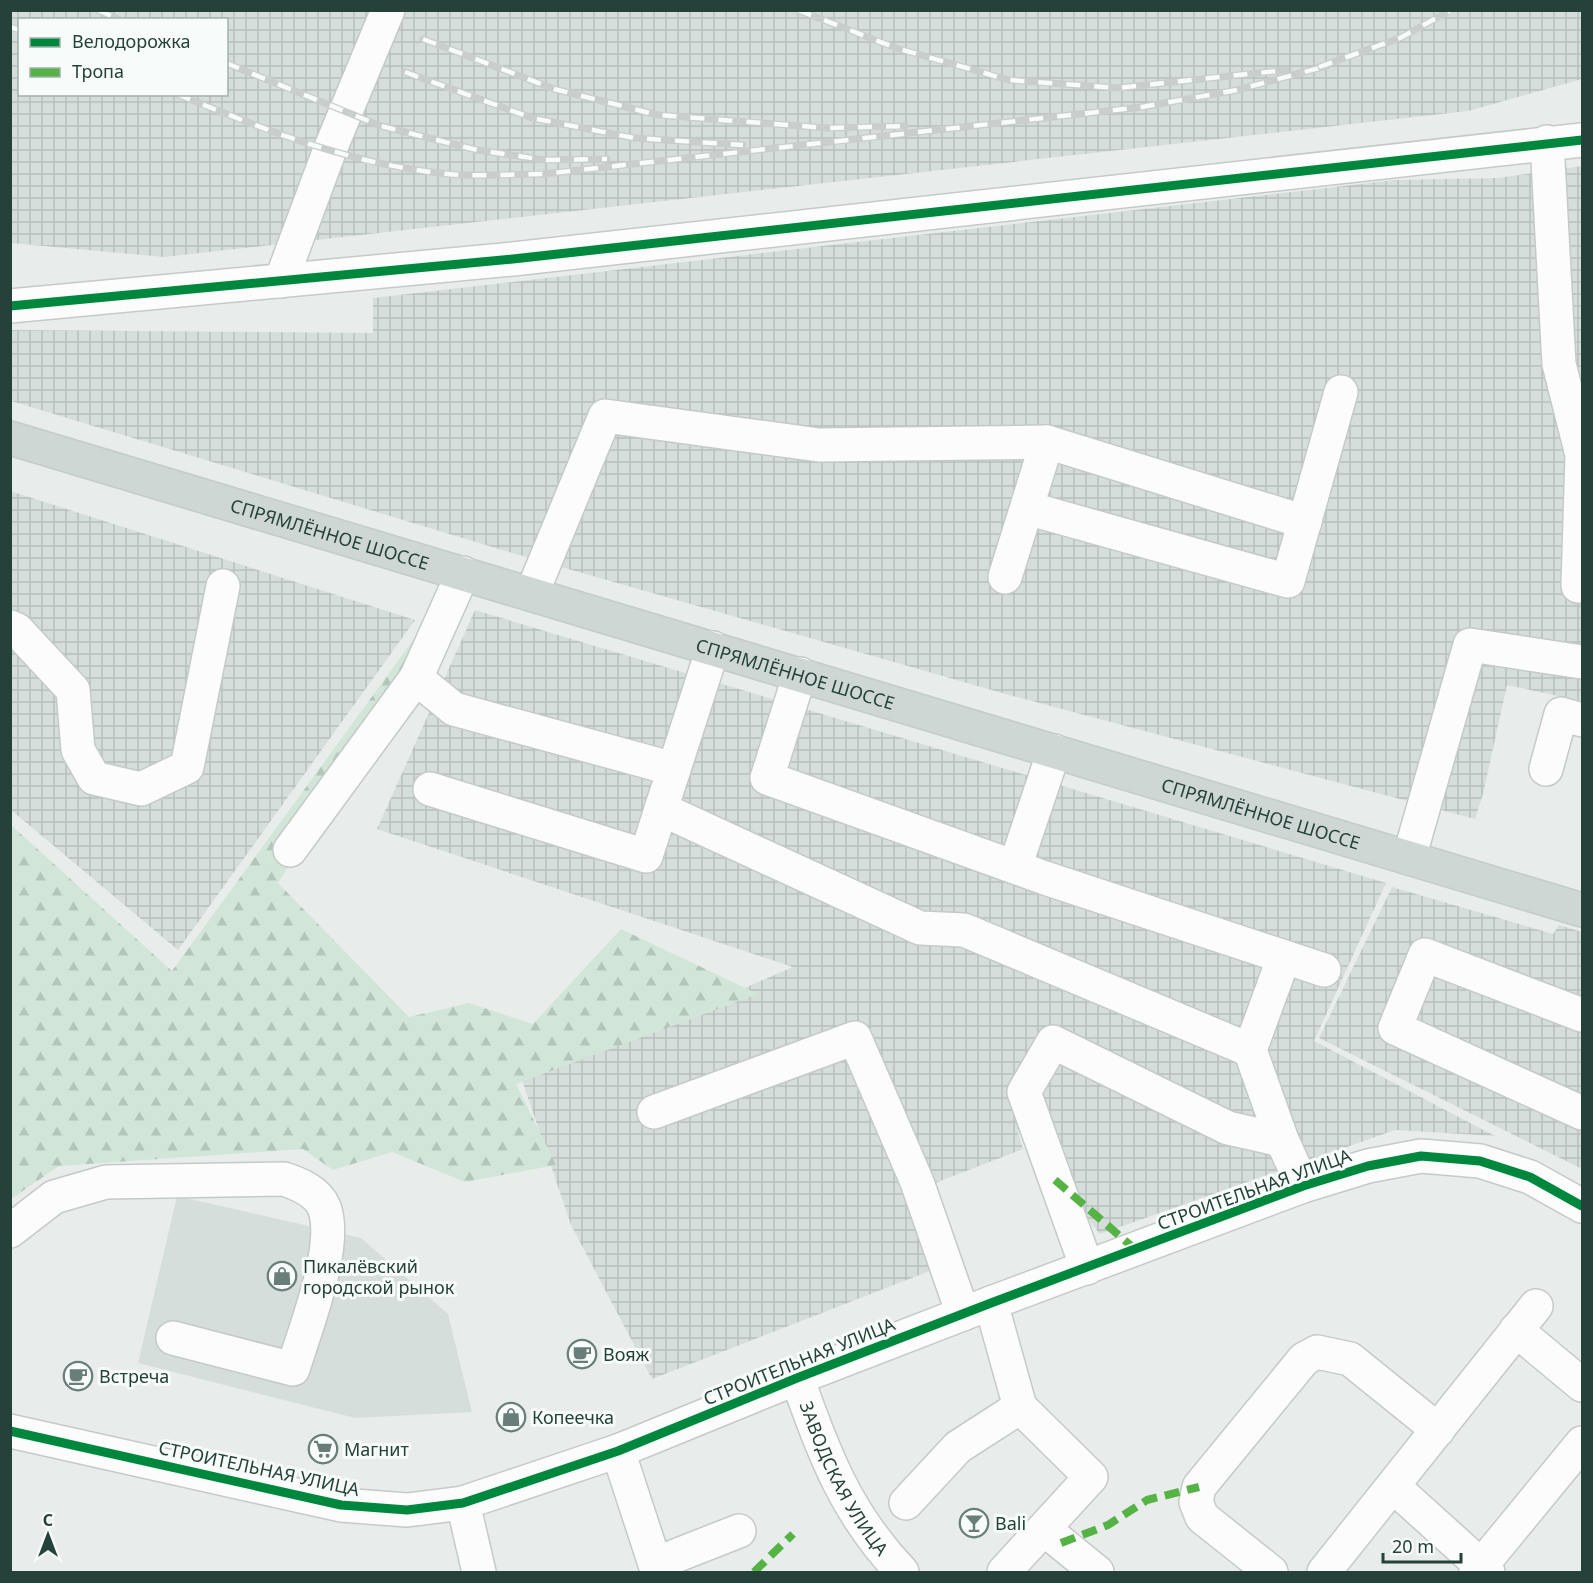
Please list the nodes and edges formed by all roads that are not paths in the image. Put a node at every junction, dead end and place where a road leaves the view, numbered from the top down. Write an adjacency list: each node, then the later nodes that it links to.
1 (388, 10): 4 (street)
2 (1582, 140): 3 (street)
3 (1547, 142): 4 (street); 14 (street)
4 (281, 281): 5 (street)
5 (10, 306)
6 (1341, 392): 10 (street)
7 (10, 438): 11 (main road, СПРЯМЛЁННОЕ ШОССЕ)
8 (1047, 442): 9 (street); 10 (street); 15 (street)
9 (1027, 508): 10 (street); 12 (street)
10 (1305, 522)
11 (463, 573): 15 (main road, СПРЯМЛЁННОЕ ШОССЕ); 20 (street)
12 (1005, 577)
13 (223, 586): 16 (street)
14 (1582, 586)
15 (532, 593): 17 (main road, СПРЯМЛЁННОЕ ШОССЕ)
16 (10, 627)
17 (713, 648): 19 (main road, СПРЯМЛЁННОЕ ШОССЕ); 23 (street)
18 (1582, 662): 28 (street)
19 (800, 674): 22 (main road, СПРЯМЛЁННОЕ ШОССЕ); 29 (street)
20 (416, 678): 23 (street); 27 (street)
21 (1582, 720): 24 (street)
22 (1054, 751): 28 (main road, СПРЯМЛЁННОЕ ШОССЕ); 29 (street)
23 (674, 769): 26 (street)
24 (1546, 769)
25 (430, 789): 26 (street)
26 (661, 809): 34 (street)
27 (290, 850)
28 (1409, 858): 30 (main road, СПРЯМЛЁННОЕ ШОССЕ)
29 (1015, 867): 31 (street)
30 (1582, 910)
31 (1284, 957): 32 (street); 34 (street)
32 (1324, 970)
33 (1582, 1015): 36 (street)
34 (1250, 1050): 37 (street)
35 (654, 1112): 42 (street)
36 (1582, 1113)
37 (1282, 1140): 38 (street); 41 (street)
38 (1303, 1186): 39 (street, СТРОИТЕЛЬНАЯ УЛИЦА); 41 (street, СТРОИТЕЛЬНАЯ УЛИЦА)
39 (1582, 1206)
40 (10, 1231): 43 (street)
41 (1087, 1268): 42 (street, СТРОИТЕЛЬНАЯ УЛИЦА)
42 (977, 1309): 44 (street, СТРОИТЕЛЬНАЯ УЛИЦА); 46 (street)
43 (173, 1338)
44 (797, 1378): 50 (street, СТРОИТЕЛЬНАЯ УЛИЦА); 59 (street, ЗАВОДСКАЯ УЛИЦА)
45 (1582, 1384): 47 (street)
46 (1020, 1407): 53 (street); 54 (street)
47 (1438, 1430): 51 (street); 62 (street)
48 (10, 1431): 52 (street, СТРОИТЕЛЬНАЯ УЛИЦА)
49 (1582, 1443): 57 (street)
50 (618, 1451): 52 (street, СТРОИТЕЛЬНАЯ УЛИЦА); 56 (street)
51 (1394, 1486): 57 (street); 63 (street)
52 (463, 1503): 58 (street)
53 (906, 1503)
54 (1044, 1529): 60 (street); 61 (street)
55 (739, 1531): 56 (street)
56 (660, 1568)
57 (1482, 1570)
58 (479, 1572)
59 (902, 1572)
60 (1004, 1572)
61 (1097, 1572)
62 (1271, 1572)
63 (1324, 1572)

